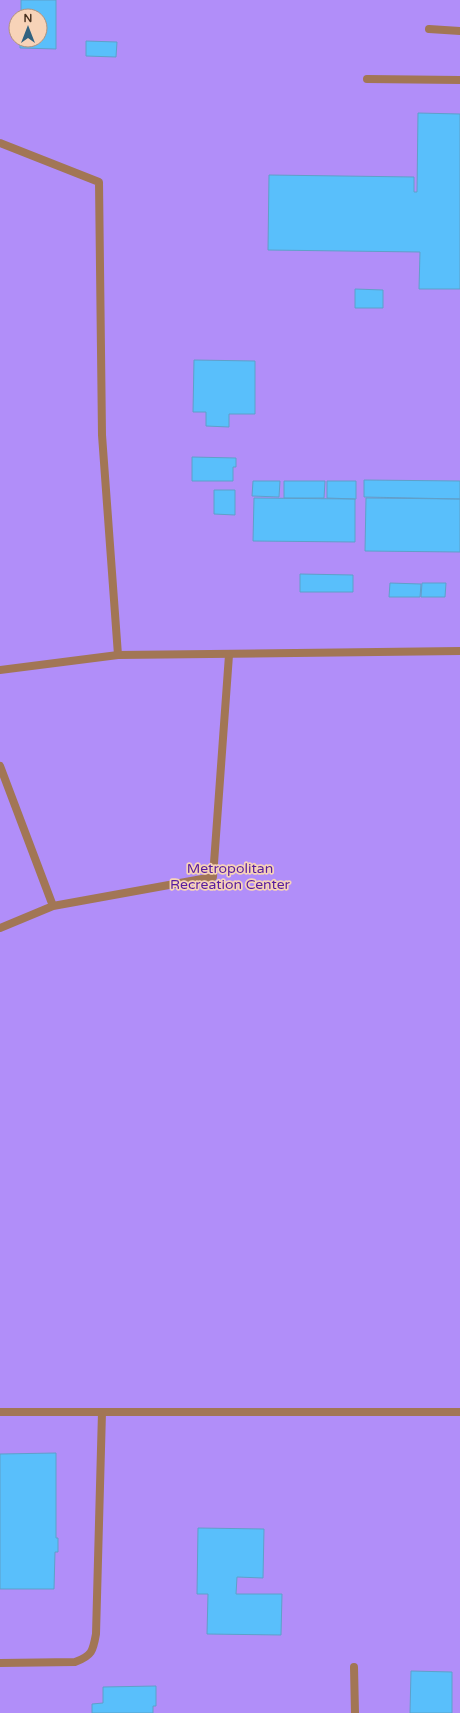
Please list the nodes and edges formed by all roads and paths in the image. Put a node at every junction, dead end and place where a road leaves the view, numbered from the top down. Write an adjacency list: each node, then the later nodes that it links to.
1 (429, 29): 2 (street)
2 (460, 31)
3 (367, 79): 4 (street)
4 (460, 80)
5 (0, 144): 7 (street)
6 (460, 651): 8 (street)
7 (118, 655): 8 (street); 9 (street)
8 (229, 655): 11 (street)
9 (0, 670)
10 (0, 766): 11 (street)
11 (53, 906): 12 (street)
12 (0, 928)
13 (0, 1412): 14 (street)
14 (102, 1412): 15 (street); 16 (street)
15 (460, 1412)
16 (0, 1664)
17 (354, 1667): 18 (street)
18 (355, 1713)

